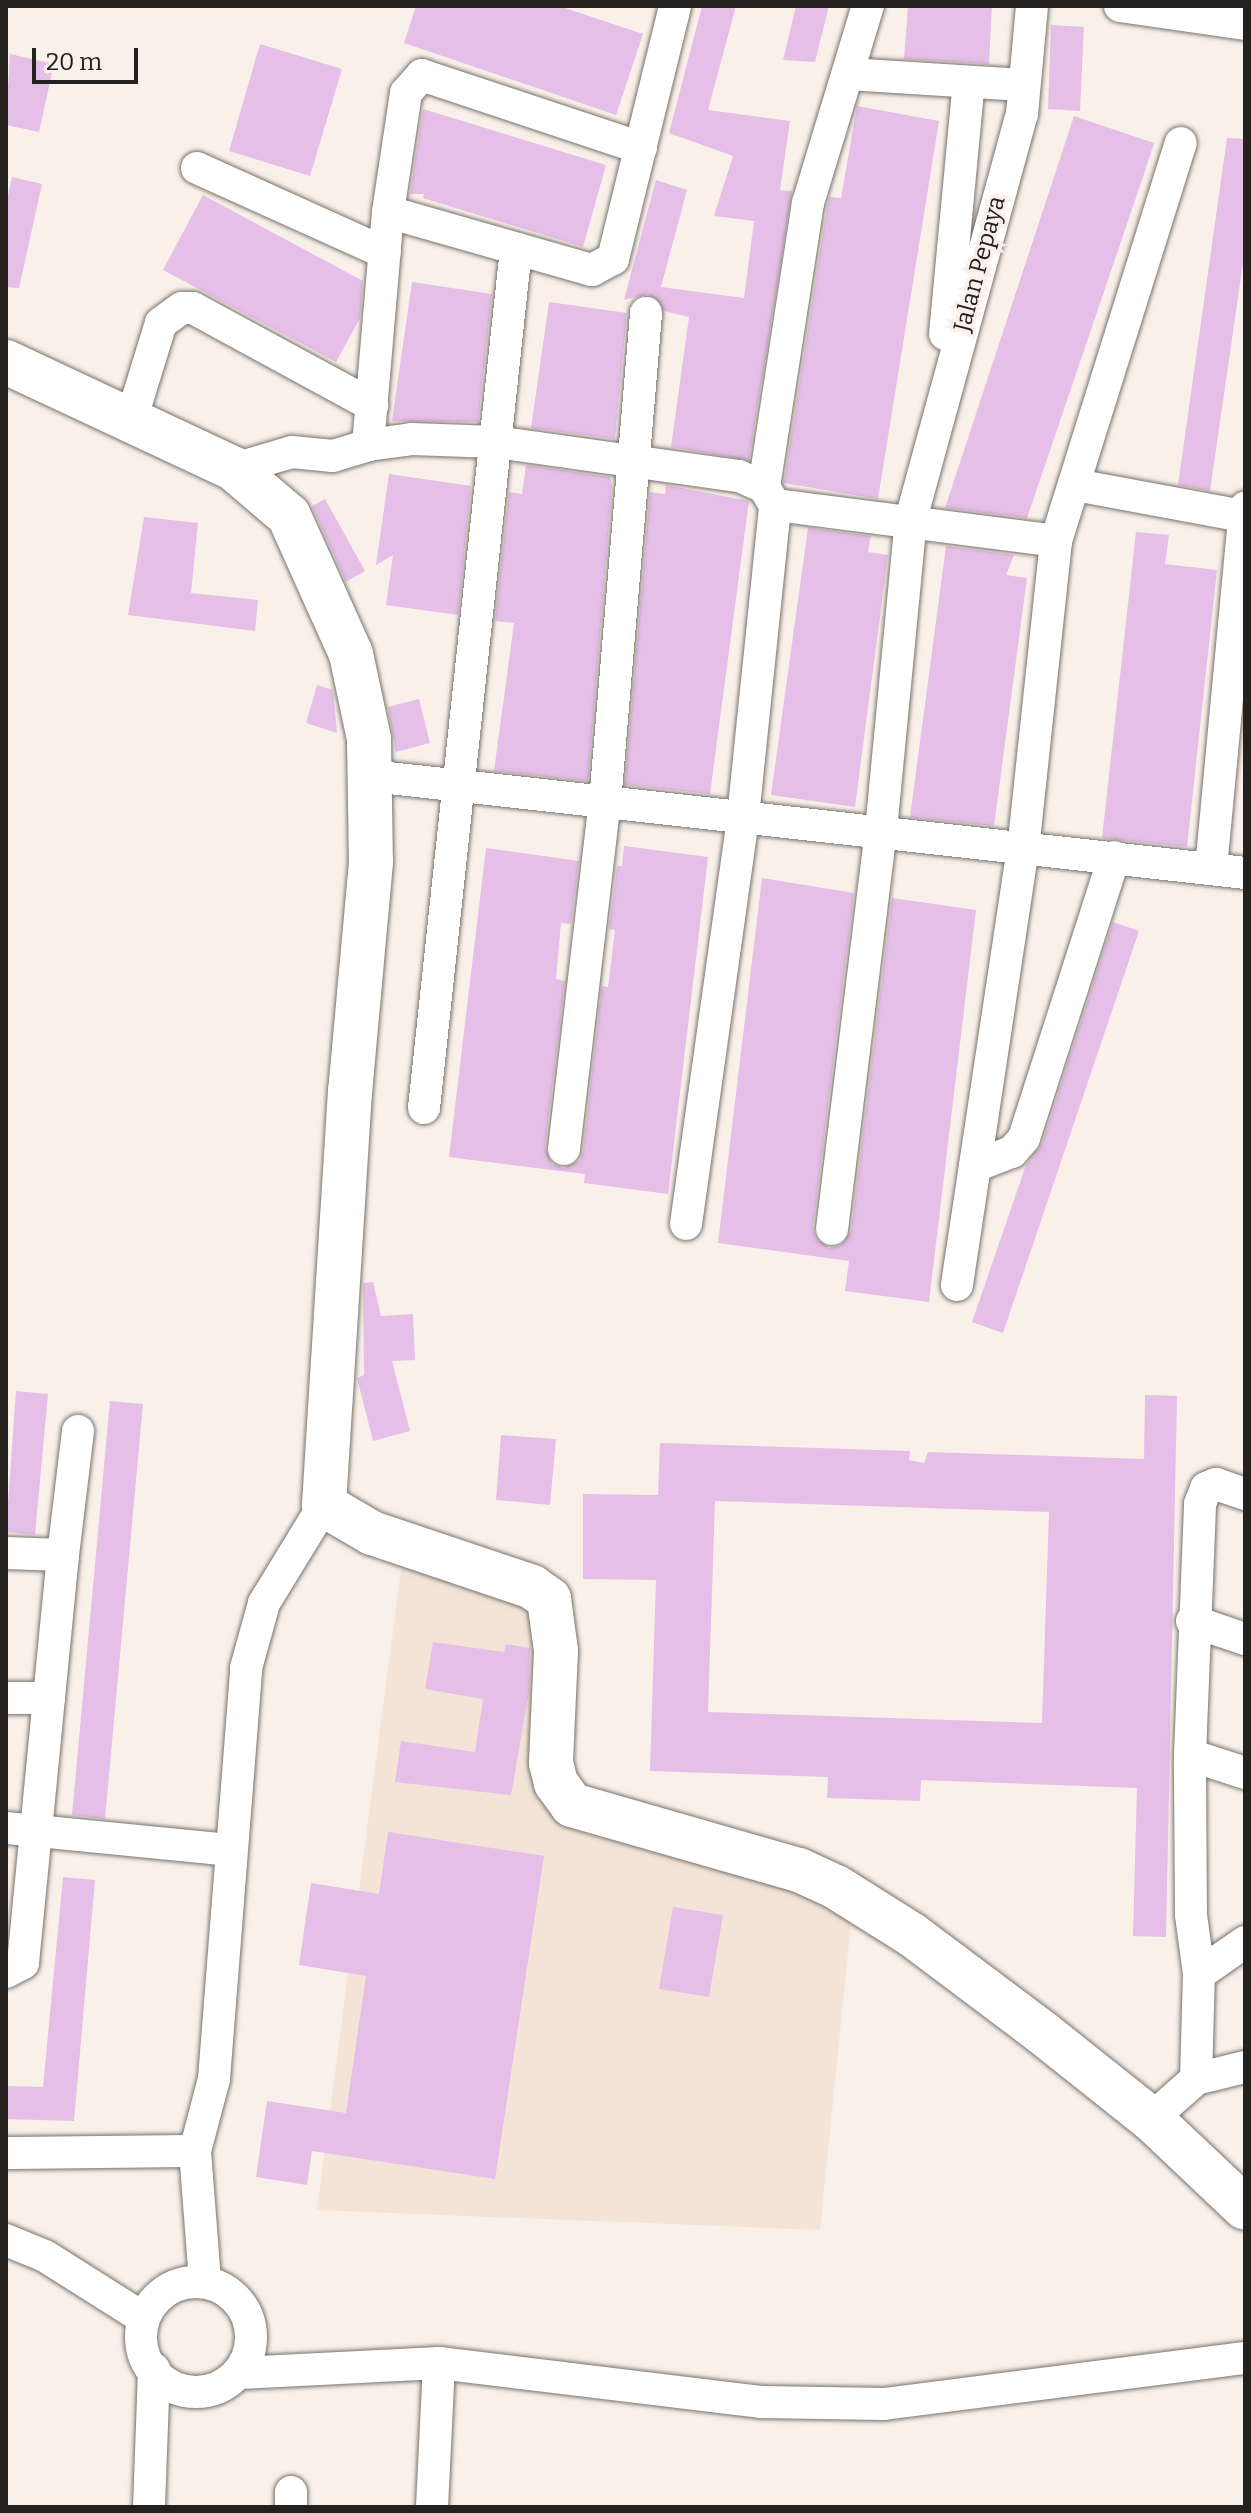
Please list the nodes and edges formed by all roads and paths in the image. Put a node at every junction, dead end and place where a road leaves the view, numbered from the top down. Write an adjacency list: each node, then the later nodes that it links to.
1 (868, 6): 6 (street)
2 (1032, 6): 8 (street, Jalan Pepaya)
3 (1120, 6): 5 (street)
4 (669, 8): 10 (street)
5 (1245, 24)
6 (848, 74): 7 (street); 25 (street)
7 (969, 82): 8 (street); 19 (street)
8 (1023, 85): 19 (street, Jalan Pepaya)
9 (1181, 143): 24 (street)
10 (641, 148): 12 (street); 13 (street)
11 (197, 168): 14 (street)
12 (388, 212): 13 (street); 14 (street)
13 (516, 249): 20 (street)
14 (385, 253): 17 (street)
15 (646, 313): 22 (street)
16 (6, 362): 18 (street)
17 (372, 405): 18 (street); 21 (street)
18 (132, 417): 23 (street)
19 (937, 421): 27 (street, Jalan Pepaya)
20 (496, 442): 21 (street); 22 (street); 30 (street)
21 (368, 445): 23 (street)
22 (635, 465): 25 (street); 31 (street)
23 (234, 469): 29 (street)
24 (1075, 485): 26 (street); 28 (street)
25 (770, 496): 27 (street); 32 (street)
26 (1244, 512): 36 (street)
27 (911, 519): 28 (street); 33 (street, Jalan Pepaya)
28 (1056, 541): 34 (street)
29 (371, 776): 30 (street); 46 (street)
30 (463, 782): 31 (street); 38 (street)
31 (605, 802): 32 (street); 39 (street)
32 (743, 817): 33 (street); 41 (street)
33 (881, 830): 34 (street); 42 (street, Jalan Pepaya)
34 (1023, 848): 35 (street); 40 (street)
35 (1114, 857): 36 (street); 40 (street)
36 (1211, 868): 37 (street)
37 (1245, 873)
38 (424, 1108)
39 (564, 1149)
40 (975, 1166): 43 (street)
41 (686, 1224)
42 (832, 1229)
43 (957, 1285)
44 (78, 1431): 48 (street)
45 (1245, 1494): 49 (street)
46 (324, 1505): 56 (street); 62 (street)
47 (6, 1553): 48 (street)
48 (63, 1555): 52 (street)
49 (1192, 1621): 50 (street); 53 (street)
50 (1245, 1639)
51 (6, 1698): 52 (street)
52 (49, 1698): 55 (street)
53 (1190, 1755): 54 (street); 59 (street)
54 (1245, 1773)
55 (21, 1829): 56 (street); 58 (street)
56 (231, 1850): 63 (street)
57 (1245, 1942): 59 (street)
58 (6, 1972)
59 (1199, 1974): 61 (street)
60 (1245, 2067): 61 (street)
61 (1196, 2079): 62 (street)
62 (1151, 2119): 65 (street)
63 (195, 2151): 64 (street); 67 (street)
64 (6, 2153)
65 (1245, 2208)
66 (6, 2240): 68 (street)
67 (205, 2281): 68 (street); 72 (street)
68 (143, 2318): 71 (street)
69 (1245, 2358): 70 (street)
70 (439, 2363): 72 (street); 74 (street)
71 (154, 2369): 72 (street); 73 (street)
72 (240, 2373)
73 (149, 2507)
74 (432, 2507)

